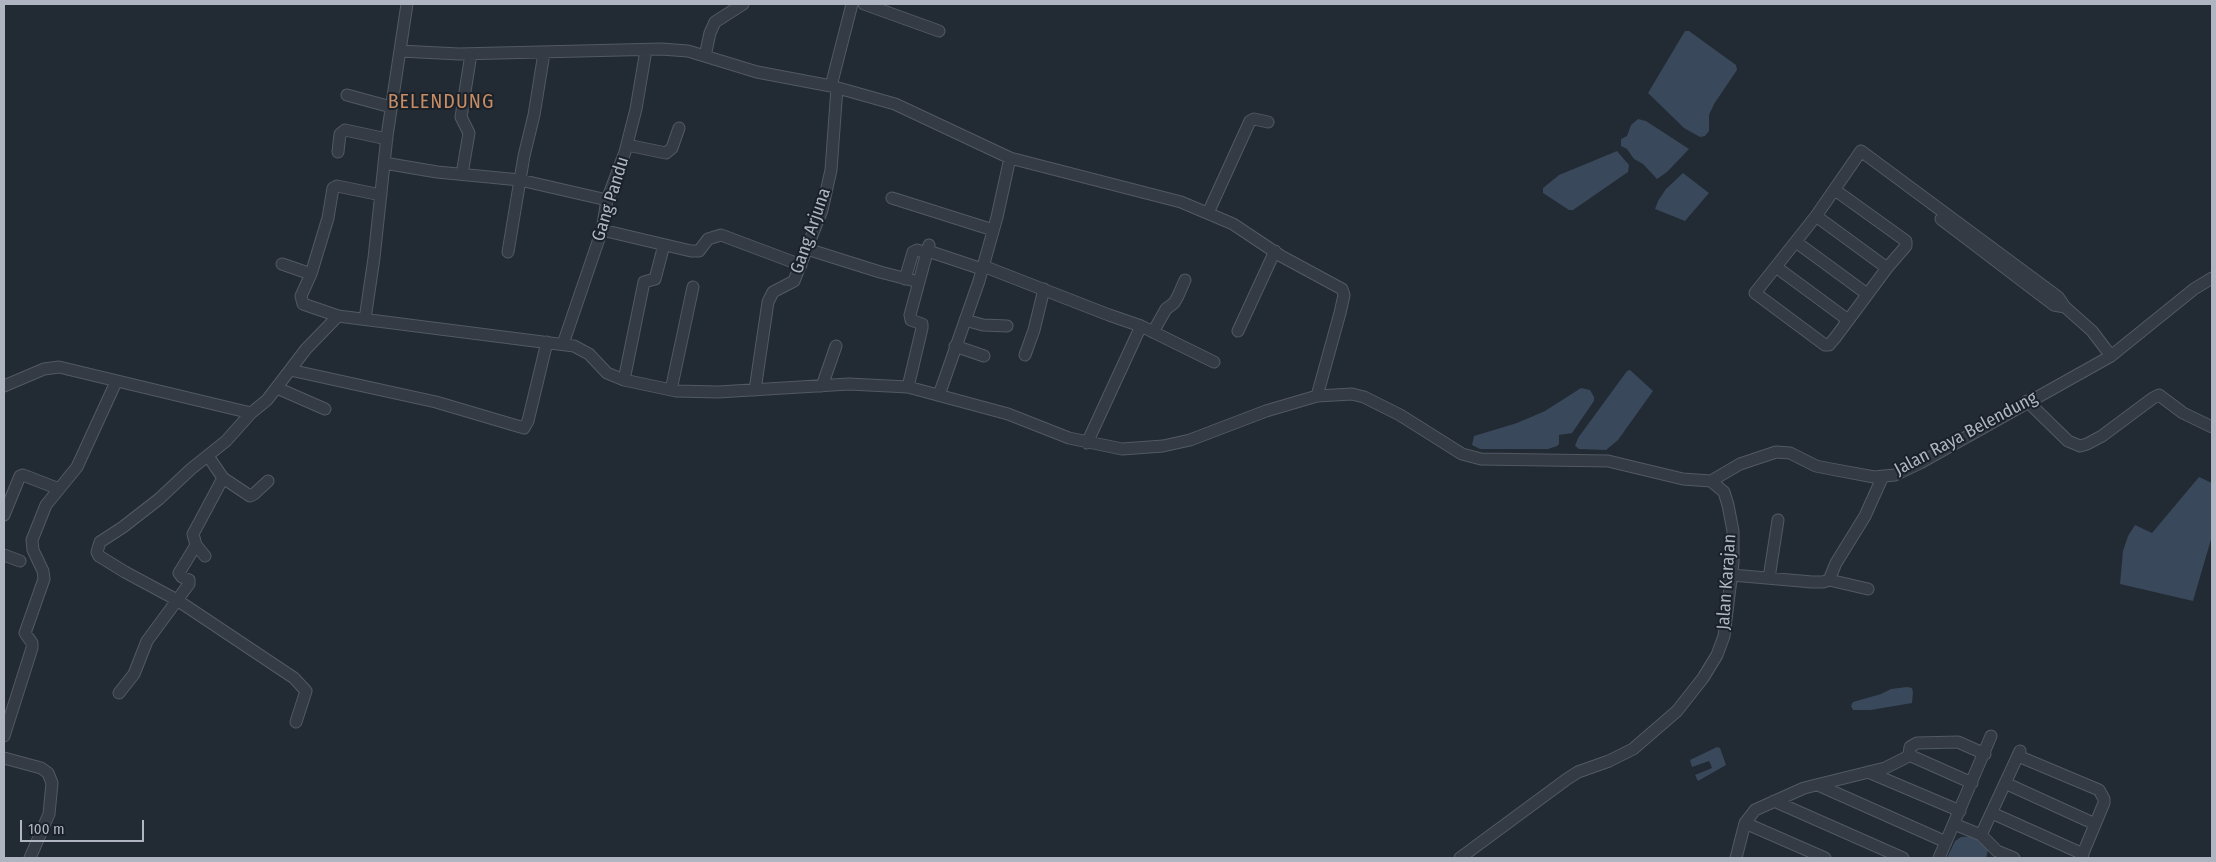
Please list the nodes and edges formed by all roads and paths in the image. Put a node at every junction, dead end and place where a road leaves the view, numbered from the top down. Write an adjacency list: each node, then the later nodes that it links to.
1 (407, 4): 7 (street)
2 (743, 4): 10 (street)
3 (852, 4): 11 (street, Gang Arjuna)
4 (864, 4): 5 (street)
5 (939, 31)
6 (646, 50): 8 (street); 10 (street); 17 (street, Gang Pandu)
7 (400, 51): 9 (street); 13 (street)
8 (544, 52): 9 (street); 22 (street)
9 (470, 54): 21 (street)
10 (705, 56): 11 (street)
11 (834, 87): 19 (street); 33 (street, Gang Arjuna)
12 (347, 95): 13 (street)
13 (391, 107): 16 (street)
14 (1268, 122): 27 (street)
15 (679, 128): 17 (street)
16 (386, 139): 18 (street); 20 (street)
17 (627, 145): 26 (street, Gang Pandu)
18 (338, 152)
19 (1010, 158): 27 (street); 30 (street)
20 (384, 163): 21 (street); 24 (street)
21 (462, 174): 22 (street)
22 (520, 180): 26 (street); 36 (street)
23 (1835, 190): 28 (street); 41 (street); 64 (street)
24 (381, 195): 42 (street); 51 (street)
25 (892, 198): 30 (street)
26 (607, 200): 29 (street, Gang Pandu)
27 (1208, 213): 35 (street)
28 (1816, 216): 31 (street); 41 (street)
29 (602, 230): 32 (street); 59 (street, Gang Pandu)
30 (993, 230): 39 (street)
31 (1796, 242): 40 (street); 49 (street)
32 (664, 245): 38 (street); 67 (street)
33 (807, 249): 38 (street, Gang Arjuna); 44 (street)
34 (928, 250): 39 (street); 44 (street); 46 (street)
35 (1276, 251): 56 (street); 76 (street)
36 (508, 252)
37 (282, 264): 42 (street)
38 (802, 265): 74 (street, Gang Arjuna)
39 (982, 267): 48 (street); 52 (street)
40 (1776, 267): 53 (street); 53 (street)
41 (1887, 268): 49 (street)
42 (311, 274): 50 (street)
43 (2212, 278): 64 (street, Jalan Raya Belendung)
44 (905, 279): 46 (street)
45 (1185, 280): 57 (street)
46 (918, 282): 71 (street)
47 (694, 287): 73 (street)
48 (1044, 289): 55 (street); 62 (street)
49 (1867, 294): 53 (street)
50 (338, 316): 51 (street); 66 (street)
51 (365, 319): 58 (street)
52 (965, 320): 54 (street); 61 (street)
53 (1848, 320)
54 (1007, 326)
55 (1141, 326): 57 (street); 81 (street)
56 (1238, 331)
57 (1154, 332): 65 (street)
58 (547, 342): 59 (street); 66 (street)
59 (563, 344): 67 (street)
60 (836, 346): 70 (street)
61 (955, 346): 63 (street); 75 (street)
62 (1025, 355)
63 (984, 356)
64 (2111, 356): 77 (street, Jalan Raya Belendung)
65 (1214, 362)
66 (290, 370): 72 (street)
67 (624, 380): 73 (street)
68 (116, 382): 69 (street); 79 (street); 87 (street)
69 (4, 386)
70 (822, 386): 71 (street); 74 (street)
71 (908, 387): 75 (street)
72 (277, 388): 78 (street); 79 (street)
73 (671, 390): 74 (street)
74 (755, 390)
75 (939, 395): 81 (street)
76 (1317, 396): 81 (street); 86 (street)
77 (2027, 401): 80 (street); 83 (street, Jalan Raya Belendung)
78 (324, 409)
79 (251, 413): 82 (street)
80 (2212, 427)
81 (1086, 443)
82 (208, 456): 84 (street); 98 (street)
83 (1883, 476): 86 (street, Jalan Raya Belendung); 96 (street)
84 (223, 478): 85 (street); 90 (street)
85 (268, 481)
86 (1712, 481): 94 (street, Jalan Karajan)
87 (59, 489): 88 (street); 101 (street)
88 (4, 515)
89 (1778, 520): 95 (street)
90 (196, 545): 92 (street); 98 (street)
91 (4, 555): 93 (street)
92 (205, 556)
93 (20, 561)
94 (1732, 575): 95 (street); 122 (street, Jalan Karajan)
95 (1769, 578): 96 (street)
96 (1829, 580): 97 (street)
97 (1868, 589)
98 (177, 600): 99 (street); 100 (street)
99 (119, 693)
100 (296, 722)
101 (4, 736)
102 (1992, 736): 104 (street)
103 (1909, 754): 104 (street); 106 (street); 107 (street)
104 (1985, 754): 107 (street)
105 (4, 758): 121 (street)
106 (1868, 772): 109 (street); 111 (street)
107 (1972, 783): 111 (street)
108 (2005, 784): 112 (street); 115 (street); 115 (street)
109 (1818, 785): 110 (street); 117 (street)
110 (1774, 801): 113 (street); 124 (street)
111 (1960, 811): 114 (street)
112 (1992, 813): 116 (street); 119 (street)
113 (1745, 823): 120 (street); 123 (street)
114 (1954, 824): 116 (street); 117 (street)
115 (2095, 824): 119 (street)
116 (1981, 835): 118 (street)
117 (1946, 842): 125 (street)
118 (1995, 855): 126 (street)
119 (2082, 856)
120 (1739, 857)
121 (30, 858)
122 (1460, 858)
123 (1825, 858)
124 (1903, 858)
125 (1939, 858)
126 (2014, 858)

